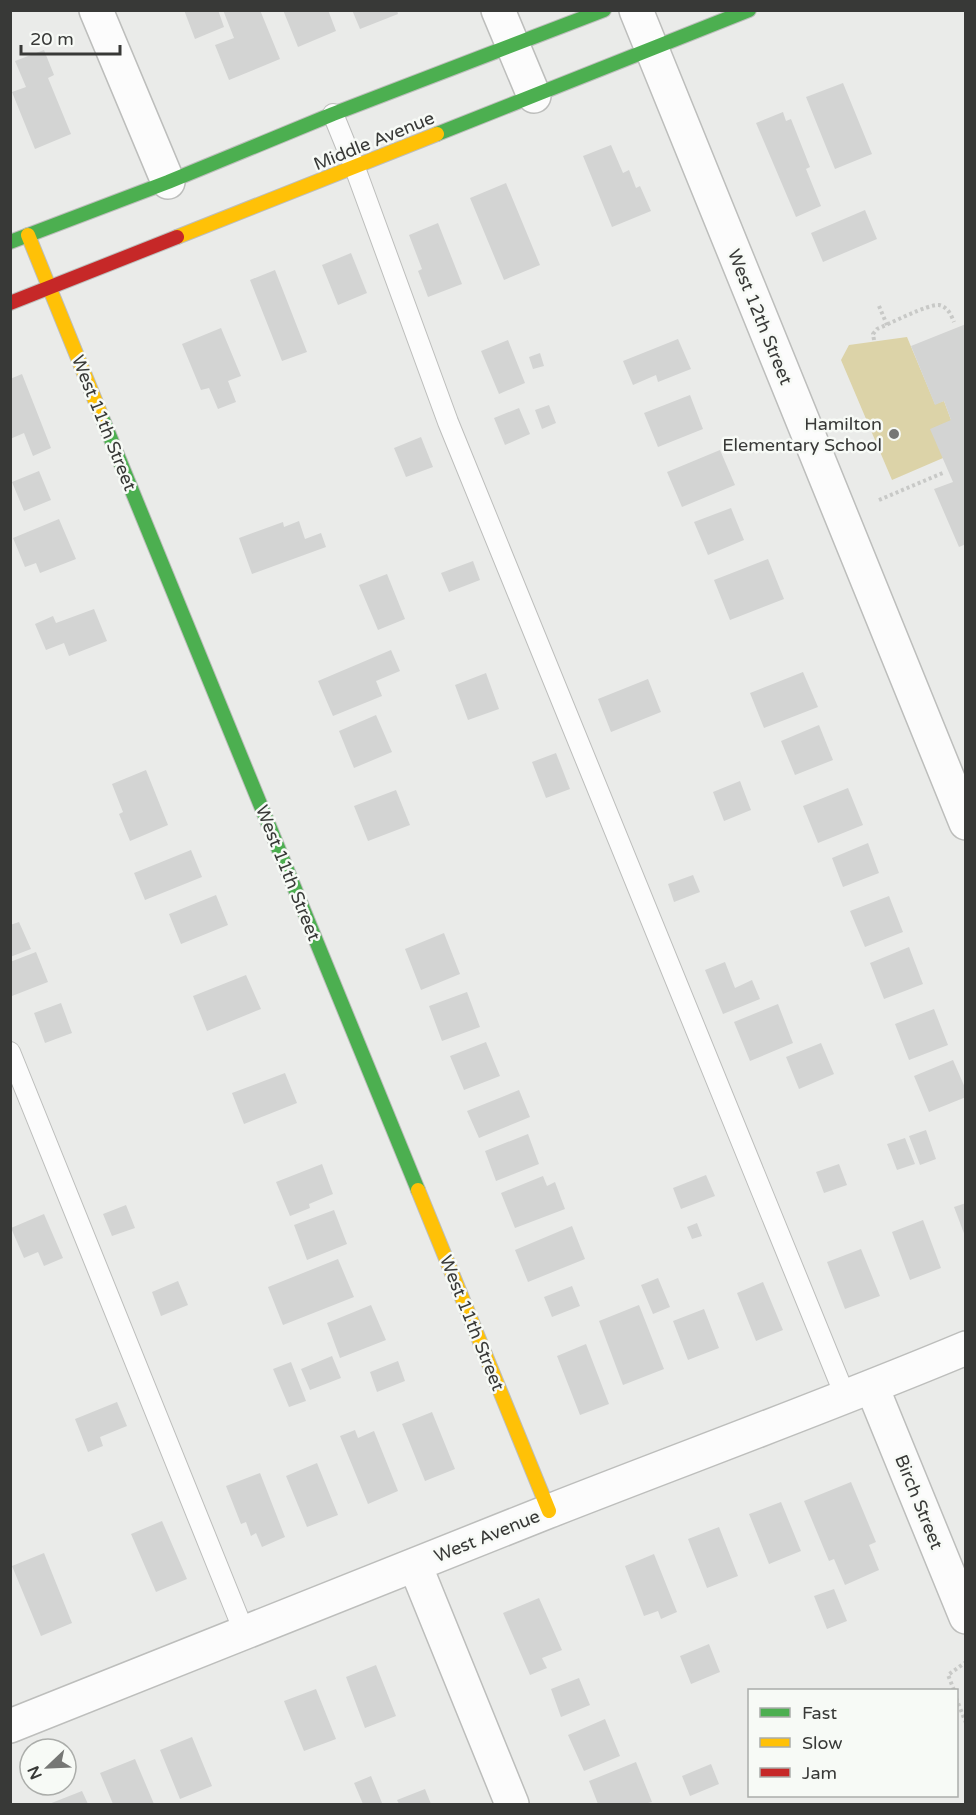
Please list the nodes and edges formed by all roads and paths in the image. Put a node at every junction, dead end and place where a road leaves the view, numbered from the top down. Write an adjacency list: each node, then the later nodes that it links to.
1 (96, 10): 11 (street)
2 (498, 10): 6 (street)
3 (604, 10): 6 (main road)
4 (636, 10): 7 (street, West 12th Street)
5 (749, 10): 7 (main road, Middle Avenue)
6 (513, 46): 8 (street); 9 (main road)
7 (652, 49): 8 (main road, Middle Avenue); 22 (street, West 12th Street)
8 (534, 96): 10 (main road, Middle Avenue)
9 (333, 114): 10 (lane); 11 (main road)
10 (355, 168): 14 (main road, Middle Avenue); 25 (lane)
11 (168, 182): 12 (main road)
12 (28, 235): 13 (main road); 14 (main road, West 11th Street)
13 (10, 242)
14 (49, 288): 15 (main road, Middle Avenue); 26 (main road, West 11th Street)
15 (10, 303)
16 (879, 306): 18 (path)
17 (954, 322): 18 (path)
18 (887, 325): 19 (path)
19 (874, 340)
20 (945, 472): 21 (path)
21 (879, 500)
22 (966, 823)
23 (10, 1052): 29 (lane)
24 (966, 1348): 25 (street, West Avenue)
25 (859, 1393): 26 (street, West Avenue); 28 (street, Birch Street)
26 (549, 1511): 27 (street, West Avenue)
27 (415, 1564): 29 (street, West Avenue); 35 (street)
28 (966, 1617)
29 (245, 1634): 34 (street, West Avenue)
30 (966, 1662): 31 (path)
31 (954, 1689)
32 (958, 1701): 33 (path)
33 (966, 1723)
34 (10, 1726)
35 (512, 1804)

